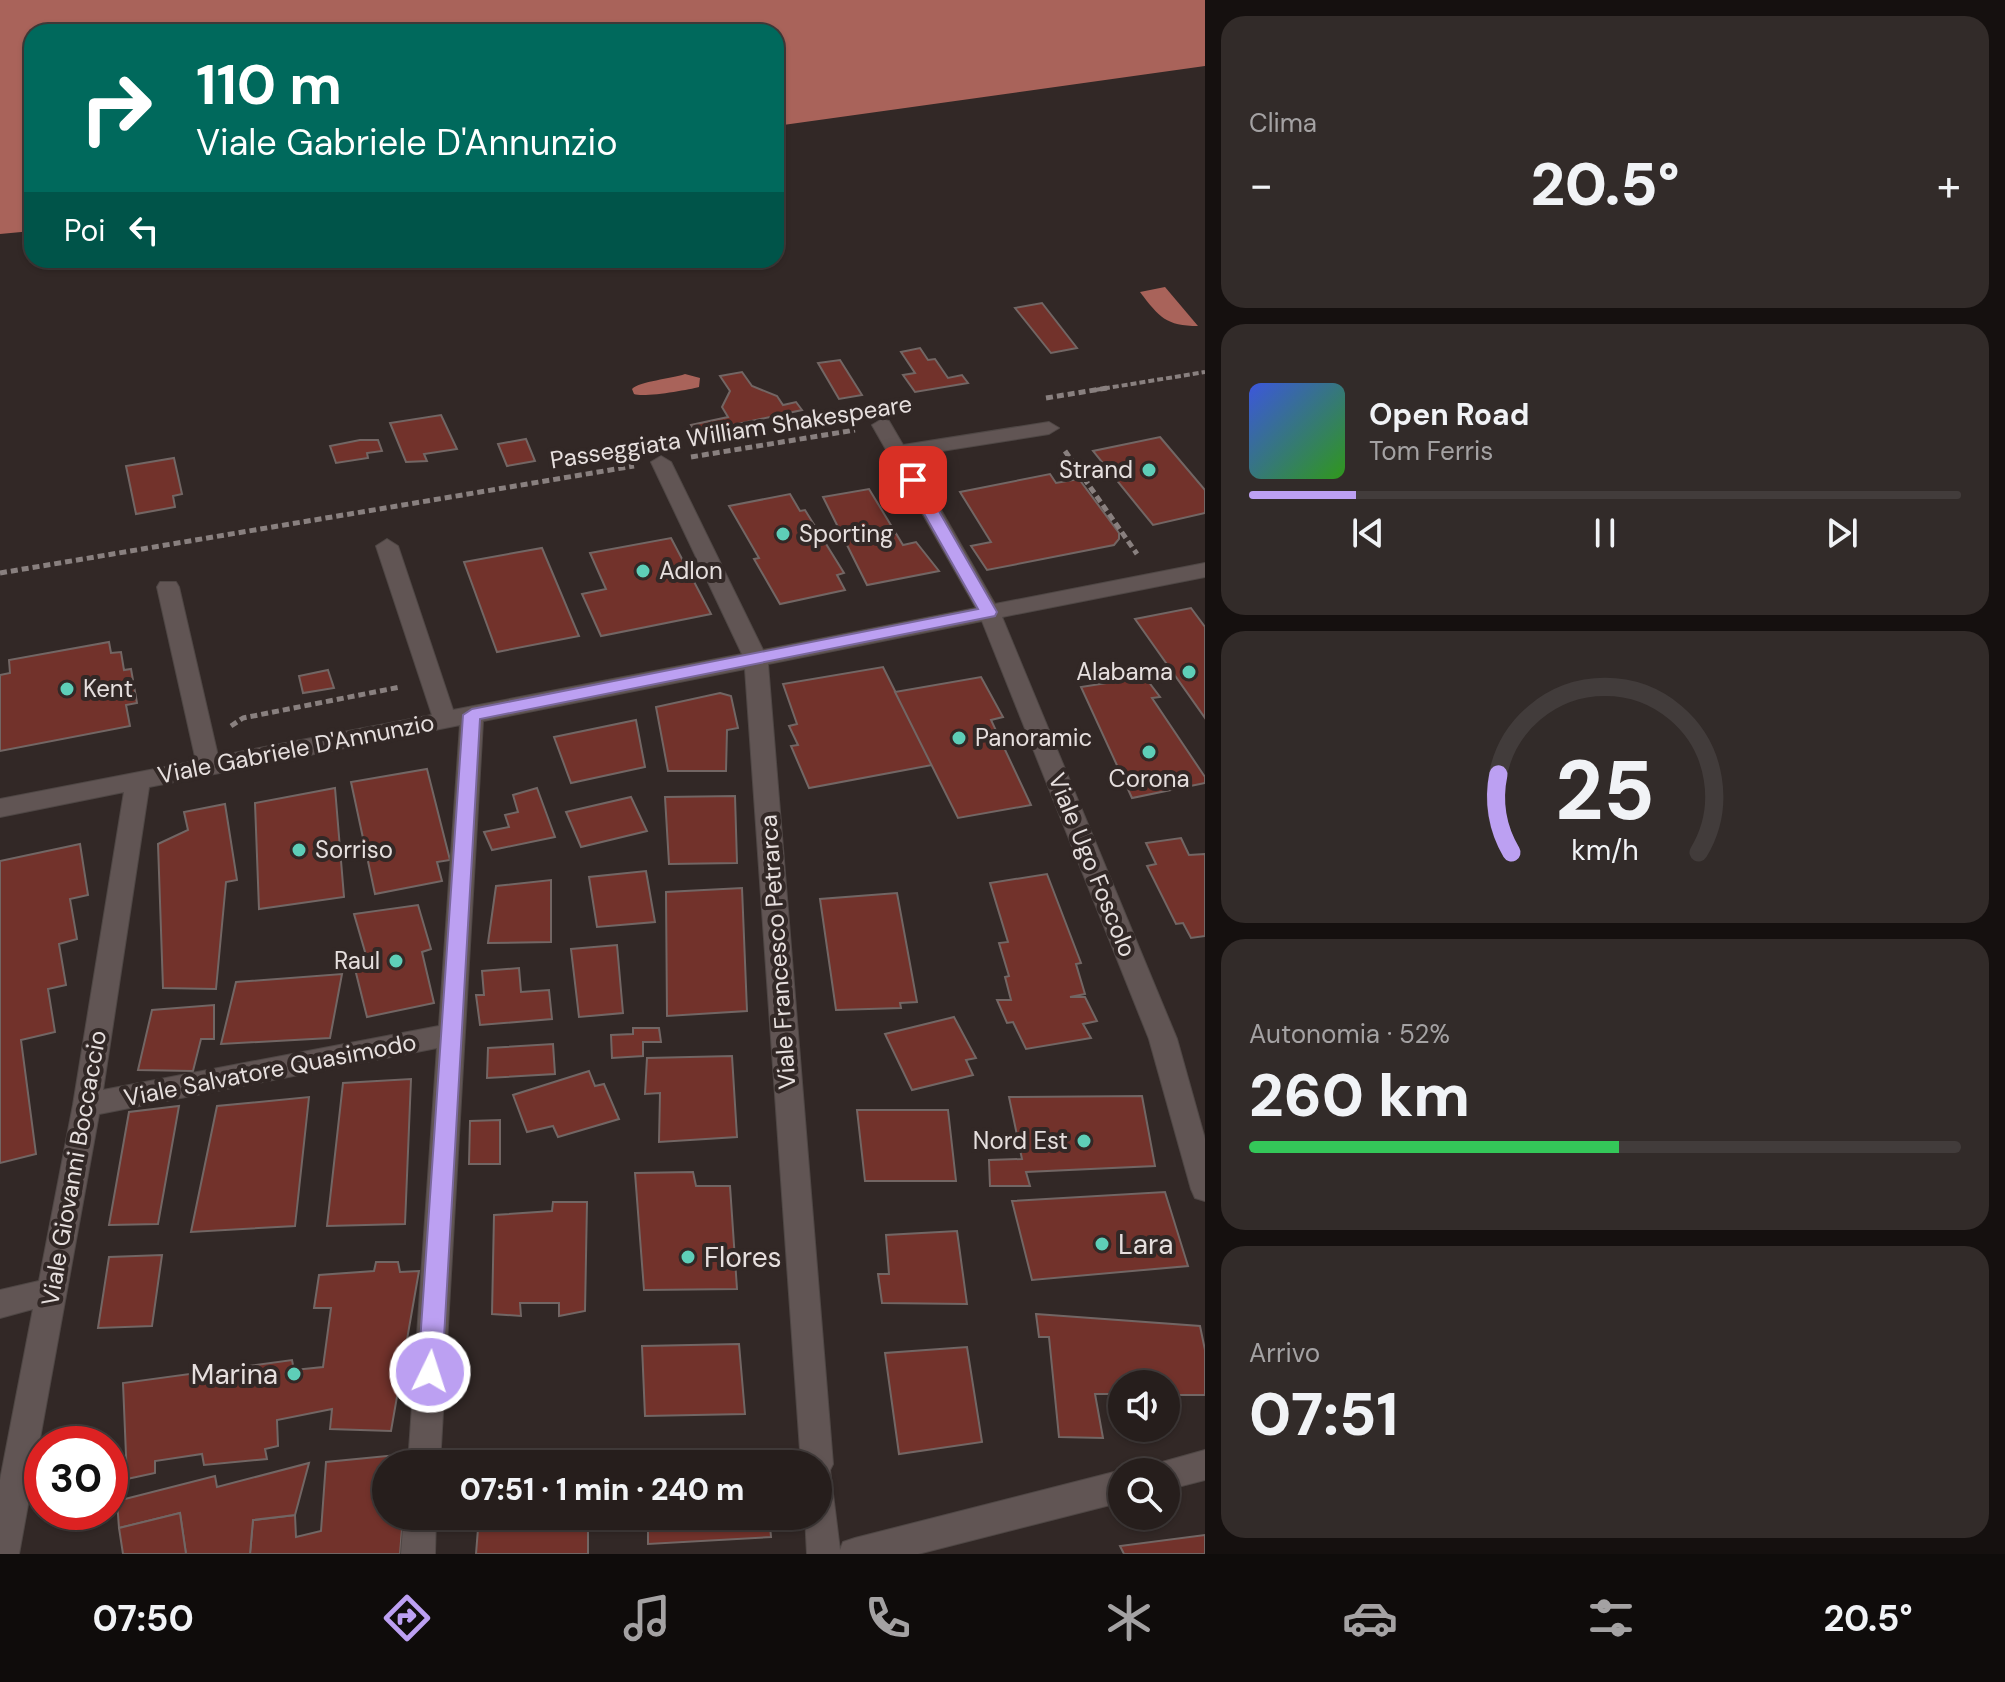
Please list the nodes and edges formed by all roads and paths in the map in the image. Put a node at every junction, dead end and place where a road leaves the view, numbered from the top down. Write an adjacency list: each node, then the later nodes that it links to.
1 (1205, 372): 3 (path)
2 (882, 425): 4 (street, Viale Ugo Foscolo); 5 (path, Passeggiata William Shakespeare)
3 (1049, 428): 4 (street); 9 (path)
4 (897, 452): 12 (street, Viale Ugo Foscolo)
5 (661, 462): 8 (path, Passeggiata William Shakespeare); 13 (street, Viale Francesco Petrarca)
6 (387, 546): 14 (street)
7 (1198, 571): 9 (street, Viale Gabriele D'Annunzio); 11 (street)
8 (0, 573)
9 (1154, 580): 12 (street, Viale Gabriele D'Annunzio)
10 (168, 587): 15 (street)
11 (1205, 592)
12 (989, 612): 13 (street, Viale Gabriele D'Annunzio); 20 (street, Viale Ugo Foscolo)
13 (756, 659): 14 (street, Viale Gabriele D'Annunzio); 24 (street, Viale Francesco Petrarca)
14 (458, 718): 15 (street, Viale Gabriele D'Annunzio); 18 (street)
15 (209, 767): 16 (street, Viale Gabriele D'Annunzio)
16 (138, 781): 17 (street, Viale Gabriele D'Annunzio); 19 (street, Viale Giovanni Boccaccio)
17 (0, 808)
18 (453, 1034): 19 (street, Viale Salvatore Quasimodo); 23 (street)
19 (87, 1105): 21 (street, Viale Giovanni Boccaccio)
20 (1205, 1189)
21 (53, 1291): 22 (street); 30 (street, Viale Giovanni Boccaccio)
22 (0, 1304)
23 (425, 1450)
24 (816, 1450)
25 (1205, 1465): 26 (street)
26 (1180, 1471)
27 (1108, 1490): 33 (street)
28 (419, 1530): 31 (street)
29 (822, 1530): 32 (street)
30 (2, 1554)
31 (418, 1554)
32 (824, 1554)
33 (855, 1554)

